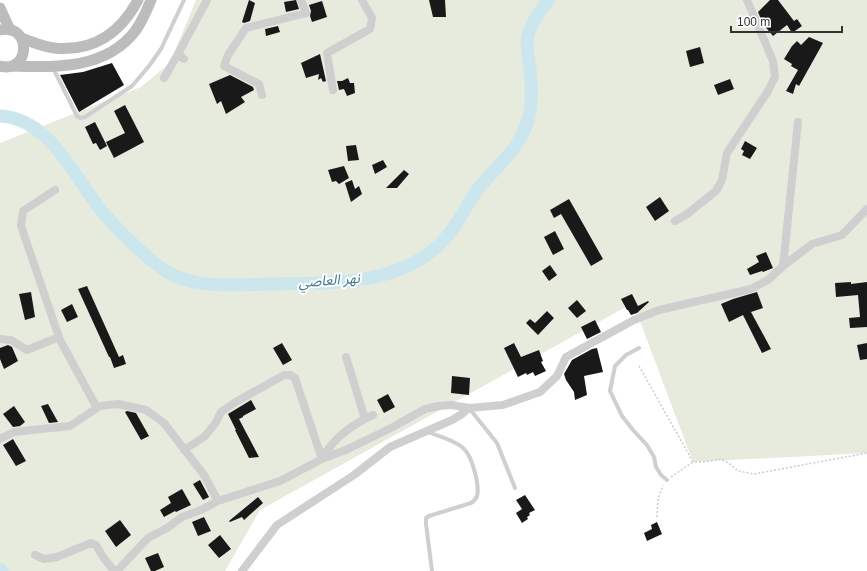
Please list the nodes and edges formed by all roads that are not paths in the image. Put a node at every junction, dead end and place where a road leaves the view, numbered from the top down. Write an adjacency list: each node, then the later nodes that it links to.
1 (138, 0): 10 (main road)
2 (151, 0): 13 (main road)
3 (184, 0): 13 (lane)
4 (207, 0): 14 (street)
5 (301, 0): 16 (street)
6 (362, 0): 15 (street)
7 (747, 0): 20 (street)
8 (0, 8): 9 (main road)
9 (5, 30): 10 (main road)
10 (21, 38): 12 (main road)
11 (0, 66): 12 (main road)
12 (12, 66): 13 (main road)
13 (52, 66)
14 (164, 78)
15 (333, 90)
16 (262, 95)
17 (798, 122): 21 (street)
18 (55, 190): 22 (street)
19 (867, 209): 21 (street)
20 (675, 221)
21 (783, 266): 27 (street)
22 (59, 337): 23 (street); 26 (street)
23 (0, 339)
24 (638, 348): 34 (lane)
25 (346, 357): 29 (street)
26 (97, 408): 31 (street); 32 (street)
27 (469, 408): 30 (street); 33 (street); 35 (lane)
28 (373, 415): 29 (street)
29 (365, 419): 33 (street)
30 (425, 431): 40 (street); 41 (lane)
31 (0, 439)
32 (184, 450): 33 (street); 36 (street)
33 (322, 458): 36 (street)
34 (668, 480)
35 (515, 488)
36 (218, 501): 39 (street)
37 (35, 555): 38 (street)
38 (114, 571)
39 (117, 571)
40 (242, 571)
41 (432, 571)

